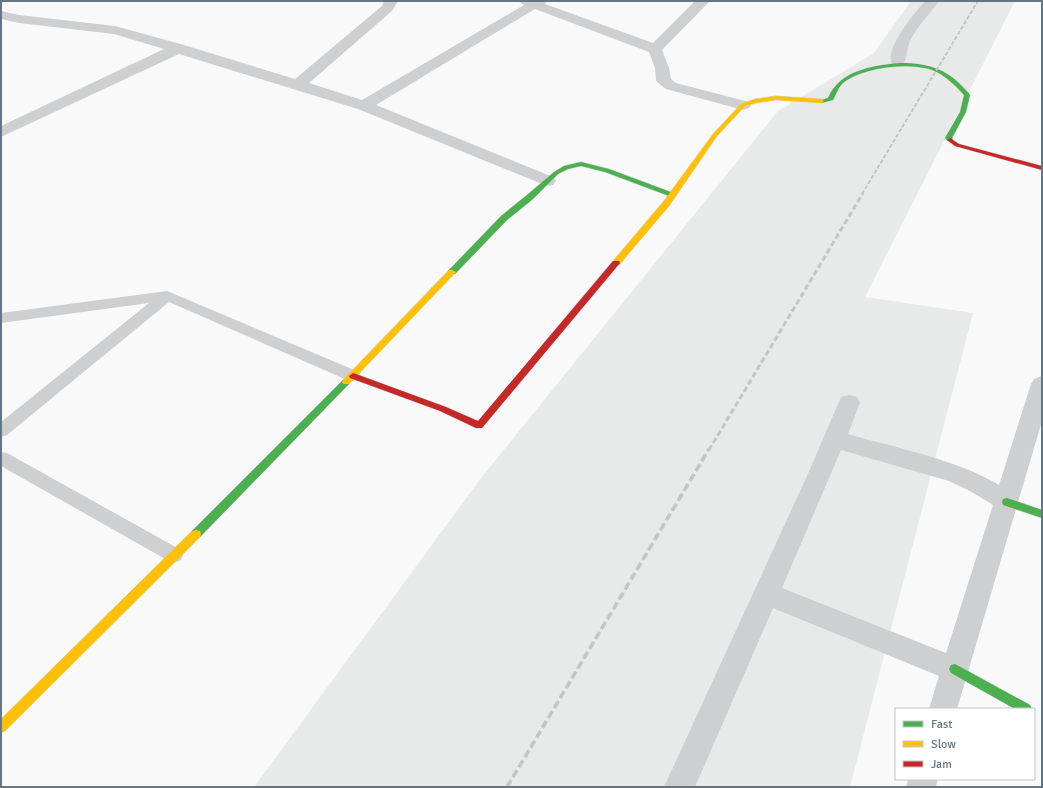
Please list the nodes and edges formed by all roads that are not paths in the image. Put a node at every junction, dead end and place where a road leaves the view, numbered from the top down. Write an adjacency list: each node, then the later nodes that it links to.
1 (391, 1): 9 (street)
2 (702, 1): 7 (street)
3 (932, 1): 8 (street)
4 (533, 2): 7 (street); 11 (street)
5 (1, 15): 6 (street)
6 (179, 48): 9 (street); 12 (street)
7 (655, 49): 10 (street)
8 (898, 63): 10 (street); 13 (street)
9 (298, 84): 11 (street)
10 (743, 104): 15 (street)
11 (364, 106): 14 (street)
12 (1, 132)
13 (1042, 168)
14 (547, 181): 15 (street); 18 (street)
15 (672, 194): 18 (street)
16 (167, 296): 17 (lane); 18 (lane); 21 (lane)
17 (1, 318)
18 (354, 376): 26 (street)
19 (1042, 384): 24 (street)
20 (849, 402): 22 (street)
21 (1, 431)
22 (834, 439): 24 (street); 27 (street)
23 (1, 458): 26 (lane)
24 (1007, 502): 25 (street); 28 (street)
25 (1042, 514)
26 (174, 555): 31 (street)
27 (766, 593): 28 (street); 32 (street)
28 (954, 669): 29 (street); 30 (street)
29 (943, 708)
30 (1024, 708)
31 (1, 727)
32 (679, 787)

